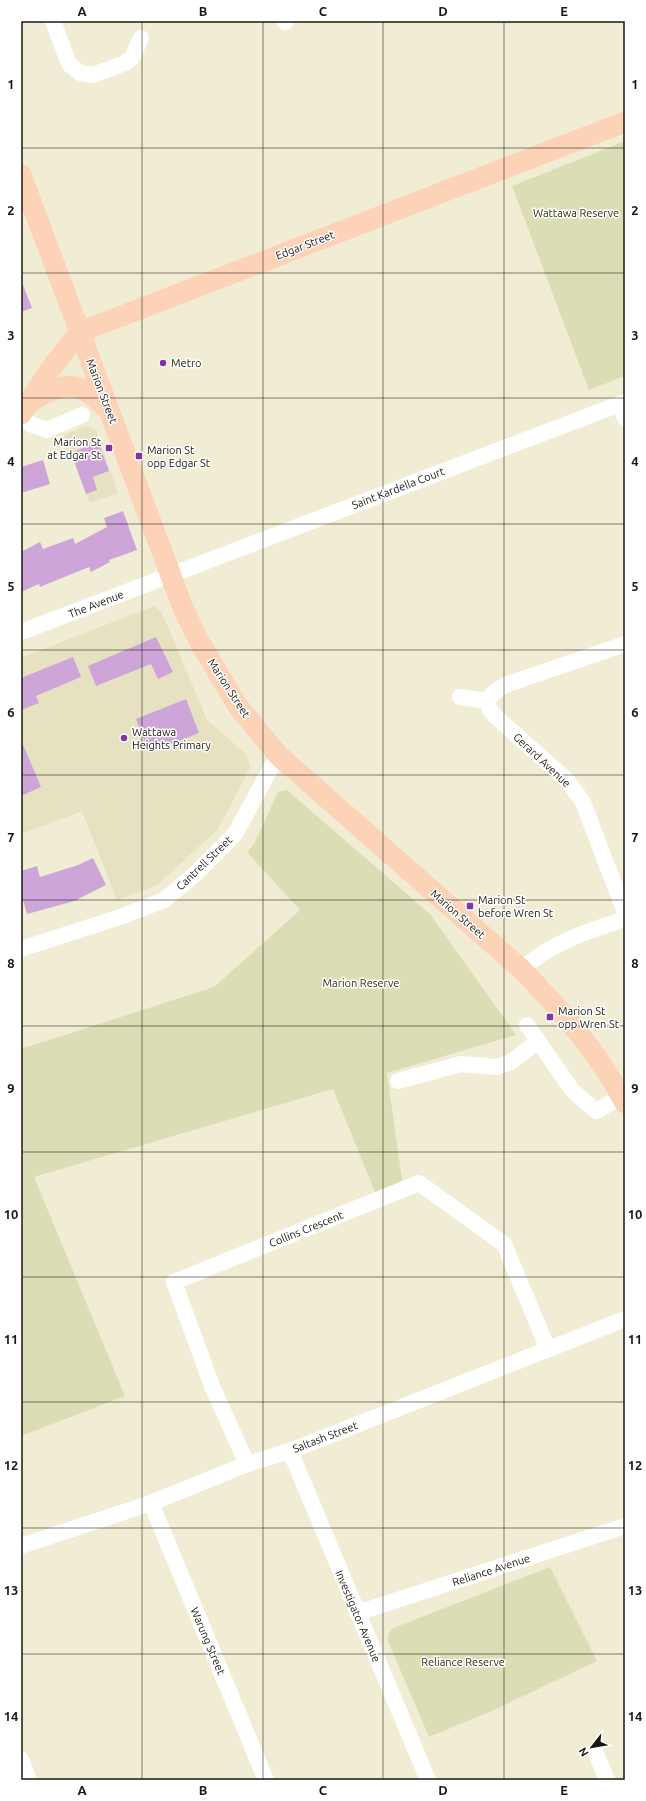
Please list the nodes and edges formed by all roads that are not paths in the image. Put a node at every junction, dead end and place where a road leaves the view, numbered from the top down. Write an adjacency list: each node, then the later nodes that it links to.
1 (53, 21): 2 (street)
2 (141, 38)
3 (625, 122): 5 (main road, Edgar Street)
4 (22, 179): 5 (main road, Marion Street)
5 (80, 332): 7 (main road); 8 (main road, Marion Street)
6 (623, 408): 10 (street, Saint Kardella Court)
7 (23, 411): 8 (main road); 9 (street)
8 (110, 412): 10 (main road, Marion Street)
9 (82, 415)
10 (171, 575): 11 (street, The Avenue); 15 (main road, Marion Street)
11 (21, 632)
12 (625, 644): 14 (street)
13 (460, 697): 14 (street)
14 (487, 701): 16 (street, Gerard Avenue)
15 (278, 754): 18 (street, Cantrell Street); 19 (main road, Marion Street)
16 (625, 913)
17 (625, 919): 19 (street)
18 (21, 949)
19 (521, 969): 23 (main road, Marion Street)
20 (527, 1025): 21 (street)
21 (538, 1041): 22 (street); 23 (street)
22 (398, 1081)
23 (623, 1100)
24 (625, 1319): 25 (street, Saltash Street)
25 (548, 1349): 26 (street, Saltash Street); 27 (street, Collins Crescent)
26 (290, 1451): 27 (street, Saltash Street); 31 (street, Investigator Avenue)
27 (247, 1464): 28 (street, Saltash Street)
28 (150, 1503): 30 (street, Saltash Street); 35 (street, Warung Street)
29 (625, 1526): 31 (street, Reliance Avenue)
30 (21, 1546)
31 (357, 1613): 36 (street, Investigator Avenue)
32 (595, 1751): 37 (street)
33 (21, 1759): 34 (street)
34 (29, 1780)
35 (266, 1780)
36 (428, 1780)
37 (608, 1780)

